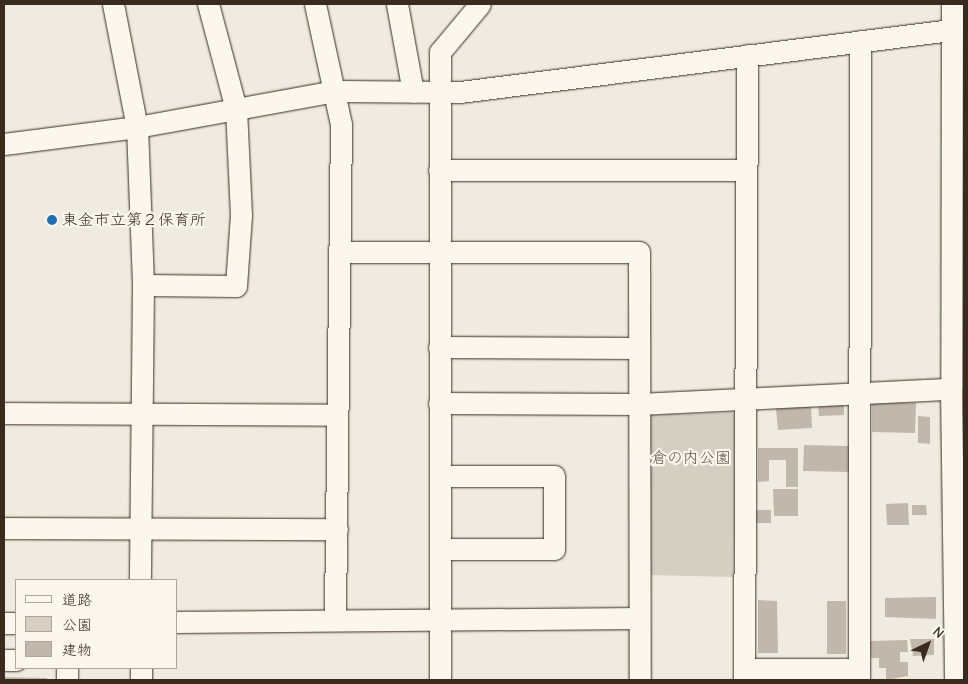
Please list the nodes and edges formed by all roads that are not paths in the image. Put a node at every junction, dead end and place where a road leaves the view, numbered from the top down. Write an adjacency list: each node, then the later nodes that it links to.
1 (113, 4): 14 (street)
2 (208, 4): 13 (street)
3 (314, 4): 10 (street)
4 (397, 4): 11 (street)
5 (480, 4): 12 (street)
6 (952, 4): 7 (street)
7 (952, 30): 8 (street); 18 (street)
8 (860, 41): 9 (street); 25 (street)
9 (746, 55): 12 (street); 17 (street)
10 (336, 91): 11 (street); 13 (street); 20 (street)
11 (413, 92): 12 (street)
12 (439, 92): 16 (street)
13 (236, 108): 14 (street); 21 (street)
14 (138, 127): 15 (street); 21 (street)
15 (4, 144)
16 (439, 170): 17 (street); 19 (street)
17 (746, 170): 26 (street)
18 (958, 202): 24 (street)
19 (439, 251): 20 (street); 22 (street); 23 (street)
20 (339, 252): 31 (street)
21 (143, 284): 30 (street)
22 (439, 347): 23 (street); 27 (street)
23 (639, 348): 28 (street)
24 (951, 389): 25 (street); 46 (street)
25 (859, 393): 26 (street); 42 (street)
26 (745, 399): 28 (street); 43 (street)
27 (440, 403): 28 (street); 32 (street)
28 (639, 404): 38 (street)
29 (4, 413): 30 (street)
30 (139, 414): 31 (street); 35 (street)
31 (337, 415): 34 (street)
32 (440, 476): 36 (street); 36 (street)
33 (4, 528): 35 (street)
34 (336, 528): 35 (street); 40 (street)
35 (140, 529): 37 (street)
36 (440, 549): 39 (street)
37 (140, 579)
38 (640, 618): 39 (street); 45 (street)
39 (440, 619): 40 (street); 44 (street)
40 (335, 620): 41 (street)
41 (178, 622)
42 (859, 674): 43 (street)
43 (744, 675)
44 (440, 680)
45 (640, 680)
46 (955, 680)

